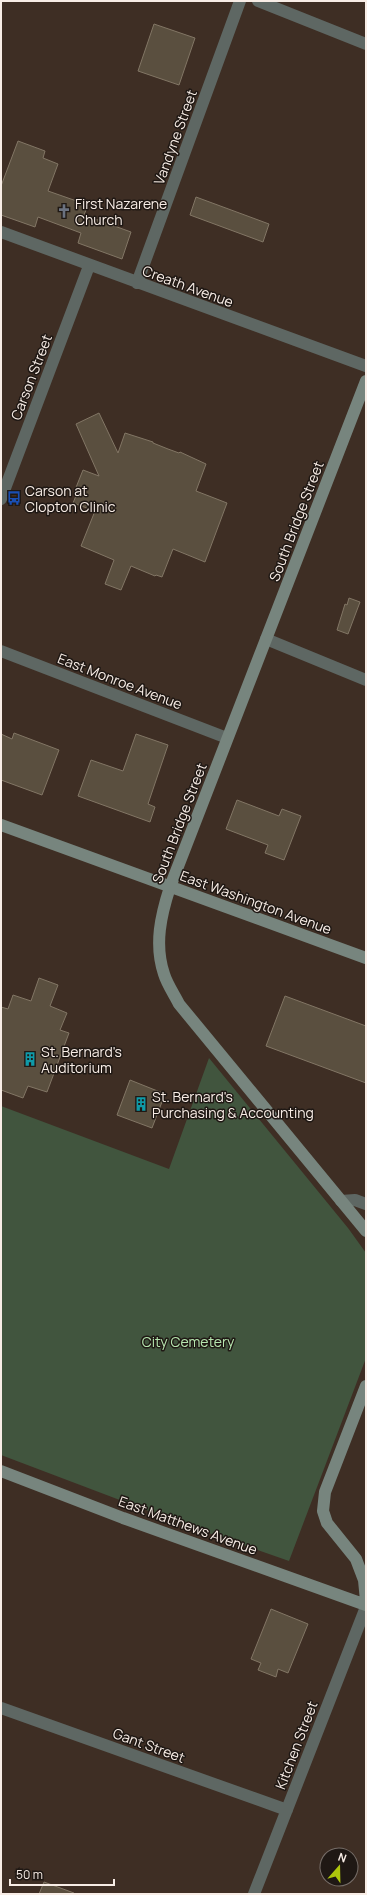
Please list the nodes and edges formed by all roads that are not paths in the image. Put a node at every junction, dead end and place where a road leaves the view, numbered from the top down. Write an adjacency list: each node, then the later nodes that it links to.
1 (240, 1): 6 (street, Vandyne Street)
2 (258, 1): 3 (street)
3 (366, 44)
4 (1, 232): 5 (street, Creath Avenue)
5 (90, 266): 6 (street, Creath Avenue); 9 (street, Carson Street)
6 (137, 283): 7 (street, Creath Avenue)
7 (366, 366)
8 (366, 381): 10 (street, South Bridge Street)
9 (1, 499)
10 (266, 639): 12 (street); 13 (street, South Bridge Street)
11 (1, 651): 13 (street, East Monroe Avenue)
12 (366, 680)
13 (227, 738): 15 (street, South Bridge Street)
14 (1, 825): 15 (street, East Washington Avenue)
15 (170, 887): 16 (street, East Washington Avenue); 17 (street, South Bridge Street)
16 (366, 958)
17 (341, 1201): 18 (street); 19 (street, South Bridge Street)
18 (366, 1204)
19 (366, 1231)
20 (366, 1386): 22 (street)
21 (1, 1471): 23 (street, East Matthews Avenue)
22 (366, 1601)
23 (366, 1606): 25 (street, Kitchen Street)
24 (1, 1708): 25 (street, Gant Street)
25 (287, 1810): 26 (street, Kitchen Street)
26 (254, 1894)

